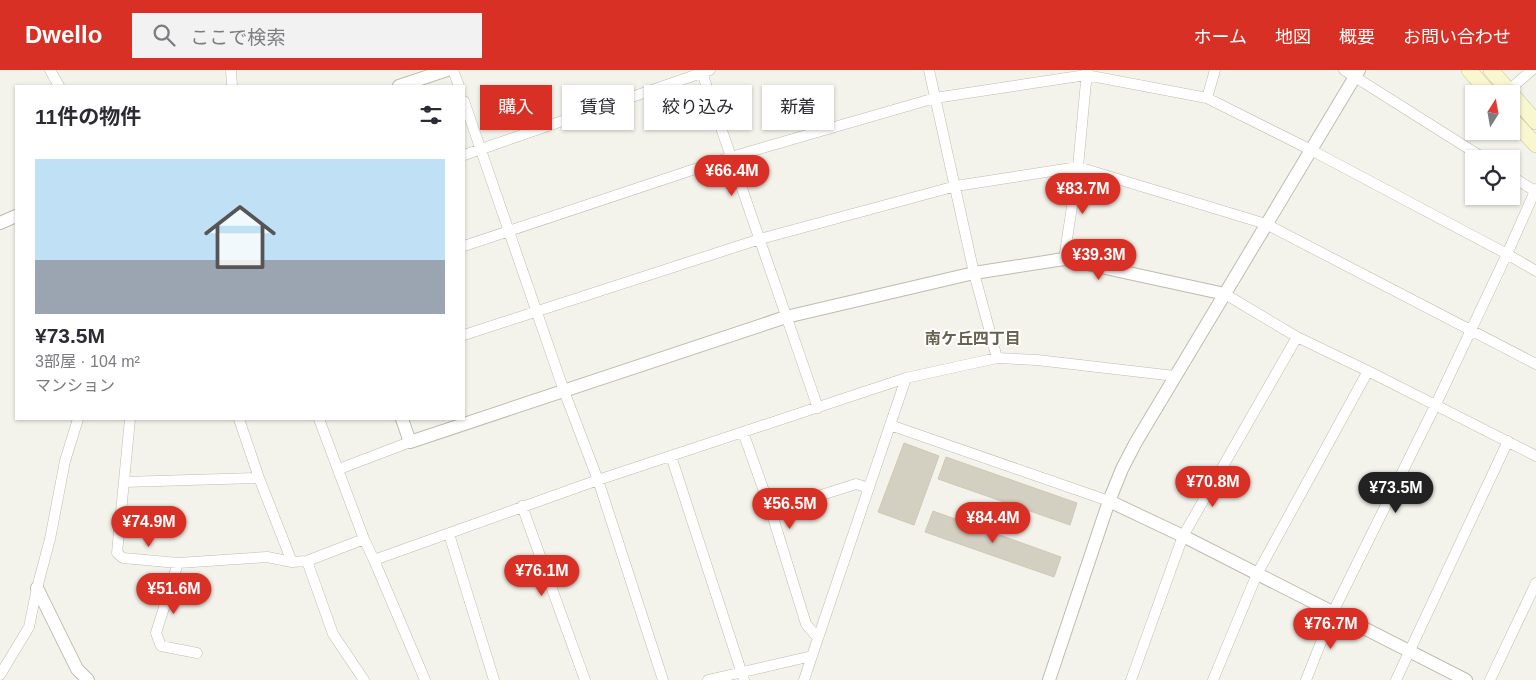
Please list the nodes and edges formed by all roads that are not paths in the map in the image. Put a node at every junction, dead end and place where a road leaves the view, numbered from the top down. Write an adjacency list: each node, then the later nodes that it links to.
1 (50, 70): 13 (street)
2 (231, 70): 14 (street)
3 (447, 70): 15 (street)
4 (453, 70): 16 (street)
5 (929, 70): 20 (street)
6 (1215, 70): 21 (street)
7 (1469, 70): 17 (main road)
8 (1491, 70): 18 (main road)
9 (1532, 70): 19 (street)
10 (705, 71): 27 (street); 31 (street)
11 (1353, 72): 28 (street); 29 (street)
12 (1087, 73): 20 (street); 21 (street); 32 (street)
13 (58, 85)
14 (232, 85)
15 (402, 85)
16 (459, 85)
17 (1482, 85)
18 (1504, 85)
19 (1515, 85)
20 (934, 98): 31 (street); 34 (street)
21 (1207, 98): 28 (street)
22 (465, 103): 27 (street)
23 (1520, 103): 24 (main road)
24 (1536, 122)
25 (1520, 128): 26 (main road)
26 (1536, 146)
27 (481, 150): 30 (street); 39 (street)
28 (1311, 150): 38 (street); 42 (street)
29 (1471, 150)
30 (465, 156)
31 (731, 157): 39 (street); 40 (street)
32 (1078, 167): 34 (street); 38 (street); 43 (street)
33 (1520, 181): 35 (street)
34 (956, 186): 40 (street); 45 (street)
35 (1536, 190): 42 (street)
36 (15, 216): 37 (street)
37 (0, 223)
38 (1266, 224): 46 (street); 49 (street)
39 (509, 231): 41 (street); 47 (street)
40 (760, 239): 47 (street); 48 (street)
41 (465, 246)
42 (1508, 254): 44 (street); 49 (street)
43 (1064, 260): 45 (street); 46 (street)
44 (1536, 271)
45 (974, 273): 48 (street); 52 (street)
46 (1224, 294): 51 (street); 55 (street)
47 (537, 312): 50 (street); 57 (street)
48 (786, 317): 57 (street); 59 (street)
49 (1471, 330): 53 (street); 58 (street)
50 (465, 335)
51 (1297, 337): 54 (street); 80 (street)
52 (997, 358): 55 (street); 56 (street)
53 (1536, 364)
54 (1368, 371): 58 (street); 86 (street)
55 (1175, 376): 76 (street)
56 (906, 378): 59 (street); 65 (street)
57 (564, 391): 68 (street); 73 (street)
58 (1436, 404): 67 (street); 89 (street)
59 (818, 408): 66 (street)
60 (78, 420): 88 (street)
61 (130, 420): 74 (street)
62 (239, 420): 72 (street)
63 (319, 420): 71 (street)
64 (402, 420): 68 (street)
65 (890, 425): 75 (street); 76 (street)
66 (743, 432): 69 (street); 78 (street)
67 (1508, 441): 70 (street); 91 (street)
68 (410, 442): 71 (street)
69 (671, 456): 73 (street); 95 (street)
70 (1536, 456)
71 (339, 469): 81 (street)
72 (259, 478): 74 (street); 84 (street)
73 (598, 480): 77 (street); 101 (street)
74 (124, 482): 85 (street)
75 (869, 488): 78 (street); 90 (street)
76 (1109, 501): 80 (street); 104 (street)
77 (522, 506): 79 (street); 100 (street)
78 (771, 511): 90 (street)
79 (448, 534): 83 (street); 99 (street)
80 (1183, 536): 86 (street); 105 (street)
81 (364, 539): 82 (street); 83 (street)
82 (307, 560): 84 (street); 97 (street)
83 (374, 560): 98 (street)
84 (292, 562): 85 (street)
85 (178, 563): 92 (street)
86 (1257, 574): 89 (street); 106 (street)
87 (1536, 583): 110 (street)
88 (36, 588): 94 (street); 96 (street)
89 (1333, 612): 91 (street); 107 (street)
90 (818, 638): 93 (street)
91 (1409, 650): 108 (street); 109 (street)
92 (197, 653)
93 (812, 656): 95 (street); 103 (street)
94 (0, 676)
95 (742, 676): 102 (street)
96 (88, 680)
97 (364, 680)
98 (424, 680)
99 (494, 680)
100 (585, 680)
101 (664, 680)
102 (708, 680)
103 (804, 680)
104 (1049, 680)
105 (1131, 680)
106 (1213, 680)
107 (1306, 680)
108 (1396, 680)
109 (1466, 680)
110 (1490, 680)

